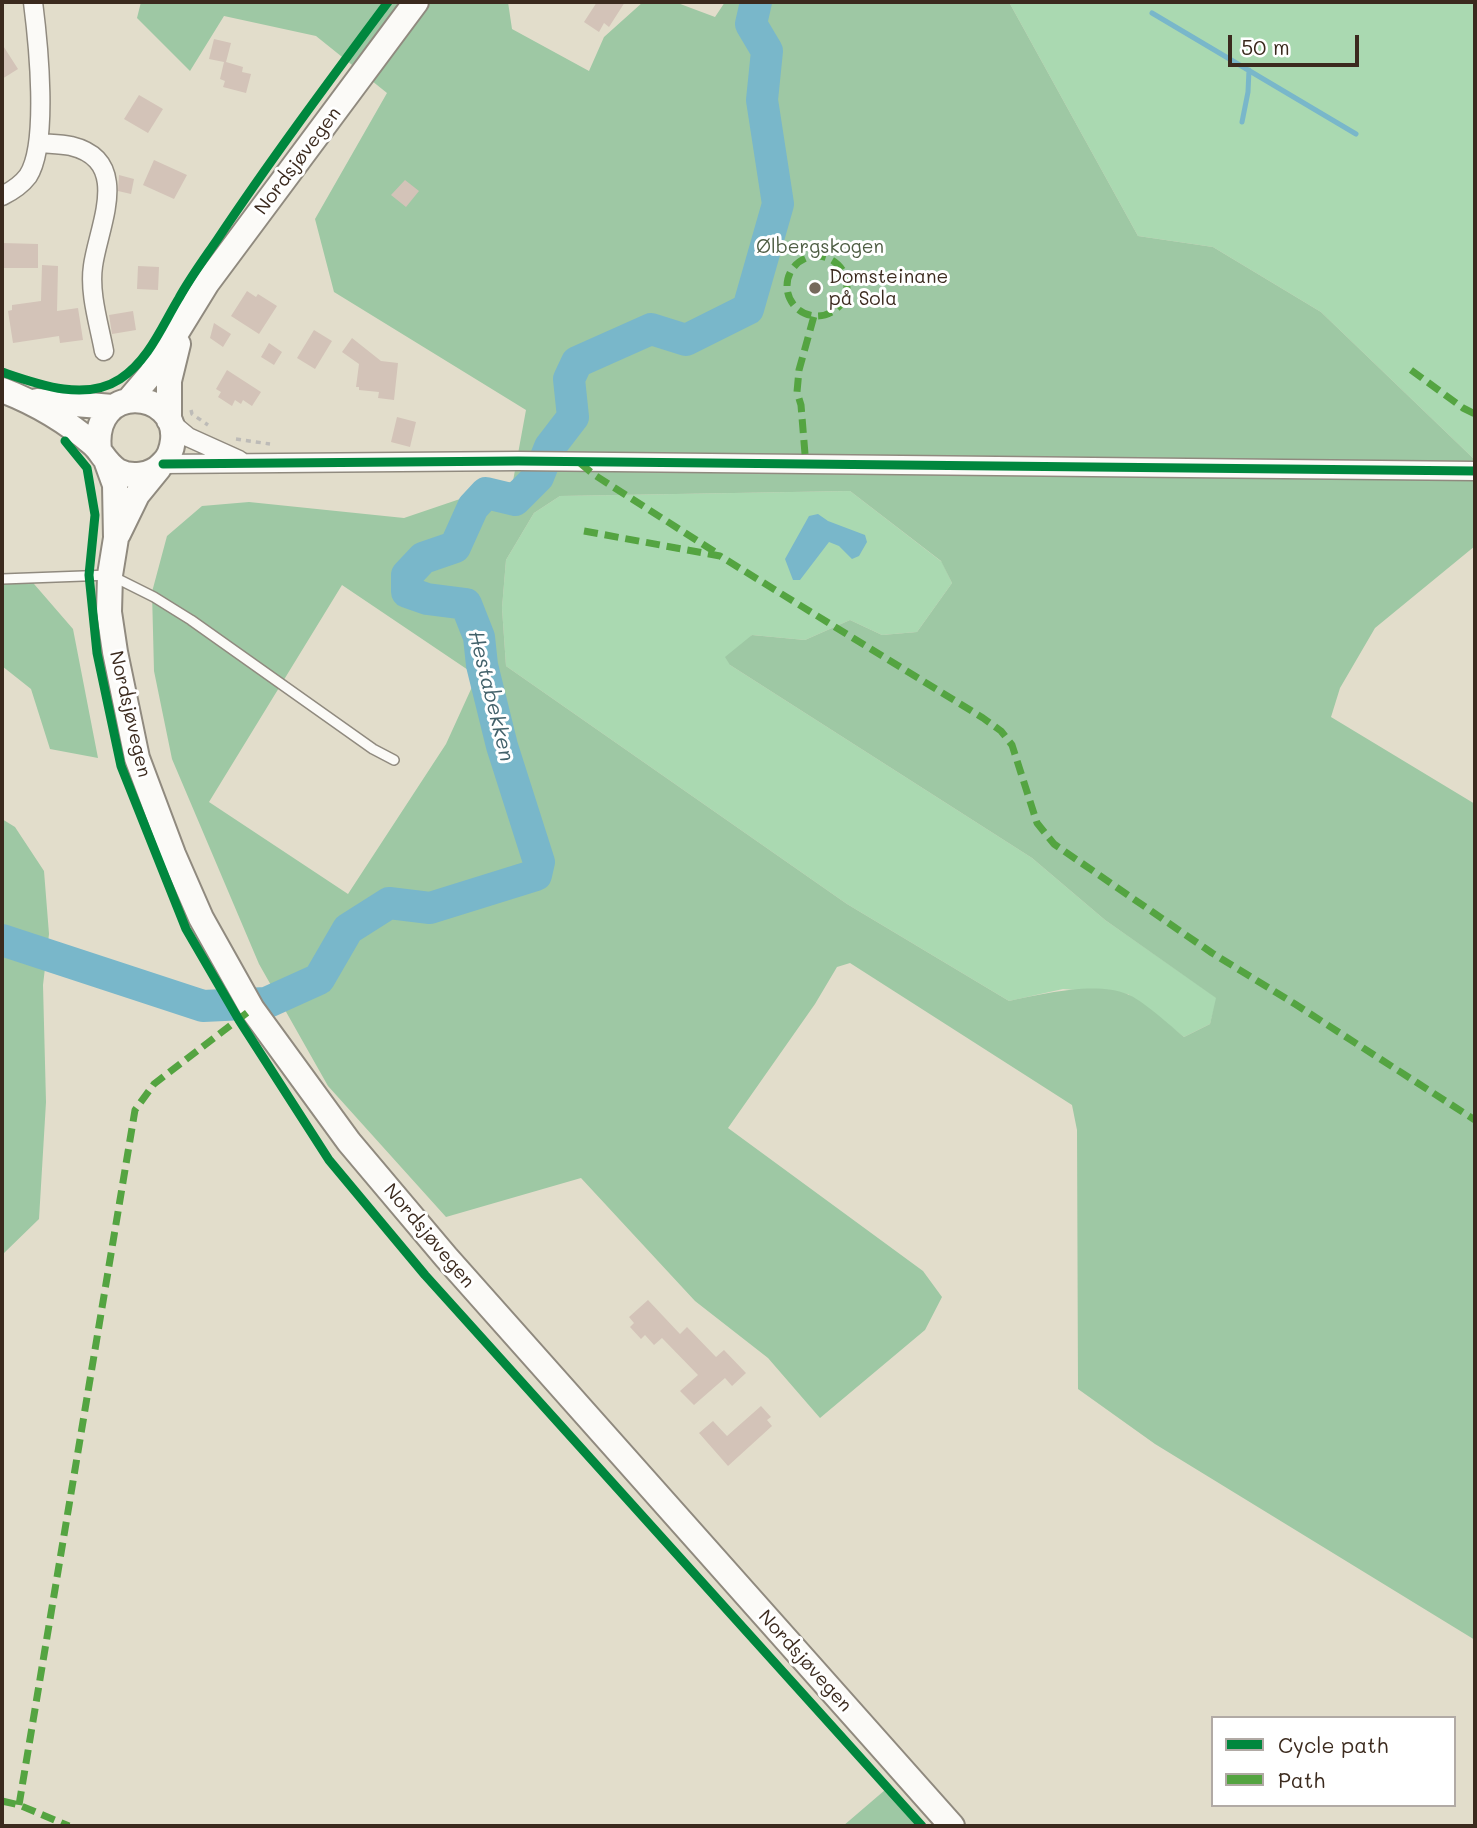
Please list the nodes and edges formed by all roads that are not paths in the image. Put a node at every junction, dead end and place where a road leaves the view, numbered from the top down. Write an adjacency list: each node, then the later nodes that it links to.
1 (33, 2): 3 (street)
2 (416, 2): 5 (main road, Nordsjøvegen)
3 (39, 142): 4 (street); 6 (street)
4 (2, 196)
5 (184, 323): 9 (main road, Nordsjøvegen); 10 (main road, Nordsjøvegen)
6 (104, 351)
7 (2, 390): 8 (main road)
8 (30, 400): 9 (main road); 11 (main road)
9 (121, 404): 10 (main road); 11 (main road)
10 (169, 421): 12 (main road); 13 (street)
11 (103, 456): 12 (main road); 15 (main road, Nordsjøvegen)
12 (162, 465): 13 (street); 15 (main road, Nordsjøvegen)
13 (248, 465): 14 (street)
14 (1475, 471)
15 (116, 538): 16 (main road, Nordsjøvegen)
16 (110, 575): 17 (lane); 18 (lane); 19 (main road, Nordsjøvegen)
17 (2, 579)
18 (394, 760)
19 (952, 1826)

